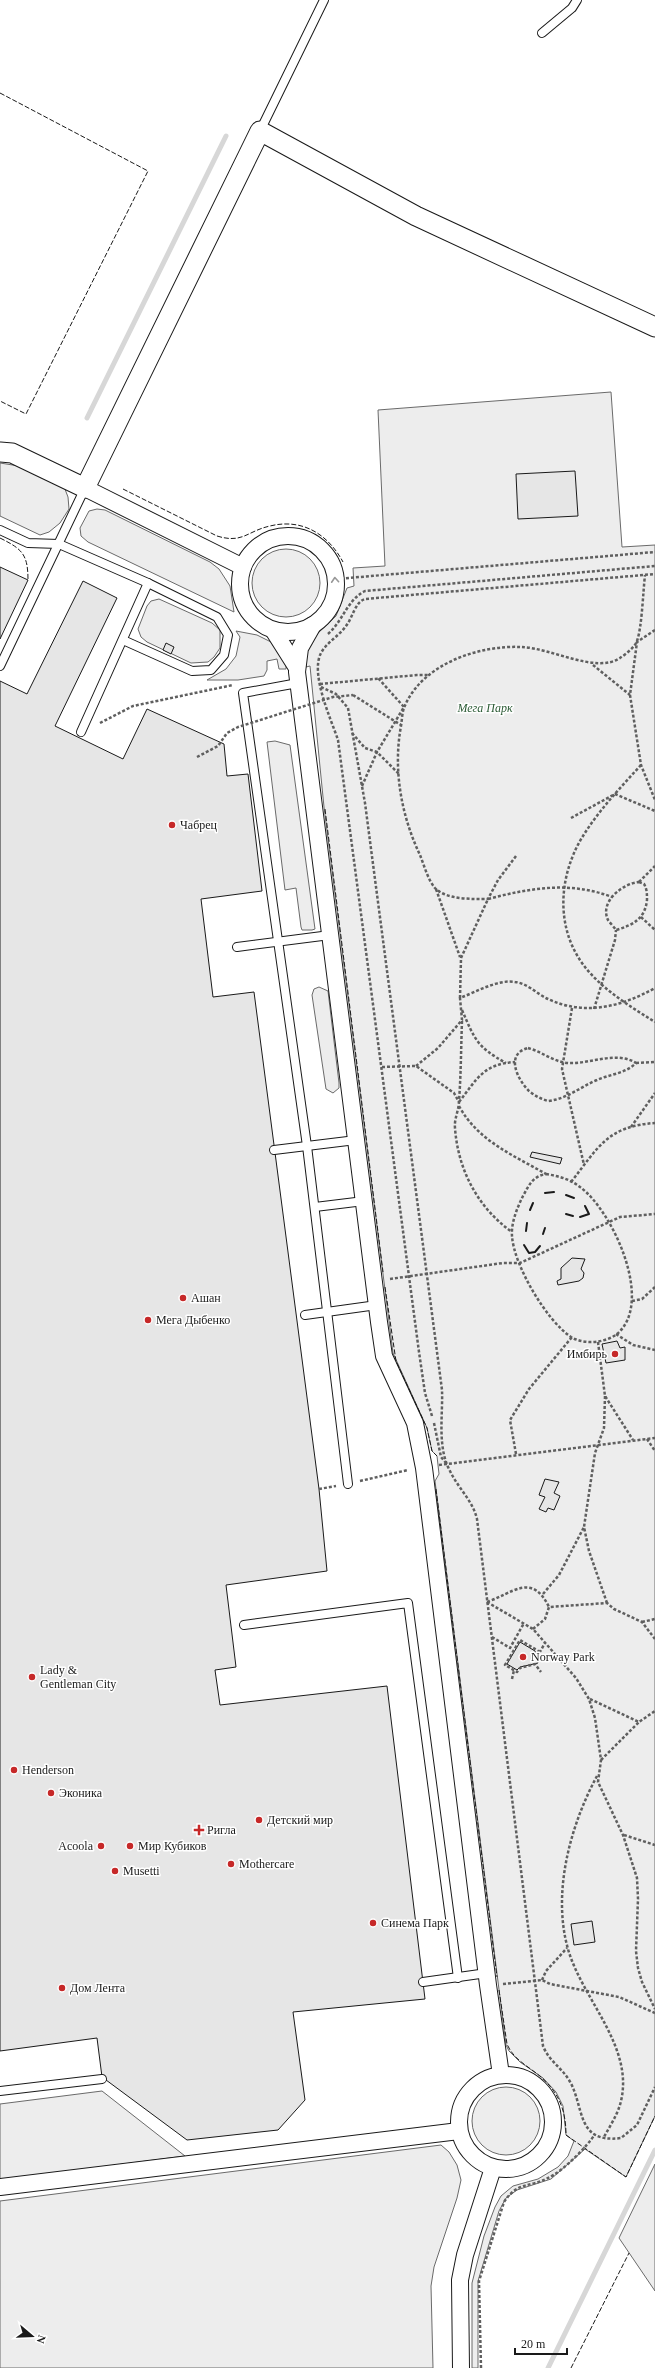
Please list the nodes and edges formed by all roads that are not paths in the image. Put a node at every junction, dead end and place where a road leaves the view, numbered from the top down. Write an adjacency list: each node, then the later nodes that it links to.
1 (324, 0): 4 (lane)
2 (577, 0): 3 (lane)
3 (542, 33)
4 (260, 131): 5 (street); 7 (street)
5 (655, 327)
6 (0, 452): 7 (street)
7 (85, 488): 9 (lane); 10 (street)
8 (0, 530): 9 (lane)
9 (59, 544): 11 (lane); 15 (lane)
10 (243, 567): 12 (street, one-way to 10); 13 (street)
11 (148, 583): 14 (lane); 14 (lane)
12 (313, 625): 13 (street); 16 (street)
13 (273, 630): 16 (street)
14 (123, 640): 17 (lane)
15 (0, 666)
16 (297, 675): 18 (street); 19 (lane)
17 (81, 732)
18 (330, 935): 19 (lane); 21 (street)
19 (278, 942): 20 (lane); 22 (lane)
20 (237, 947)
21 (356, 1140): 22 (lane); 24 (street)
22 (307, 1146): 23 (lane); 25 (lane)
23 (274, 1150)
24 (364, 1201): 25 (lane); 26 (street)
25 (315, 1207): 27 (lane)
26 (377, 1305): 27 (lane); 32 (street)
27 (327, 1312): 28 (lane); 29 (lane)
28 (306, 1315)
29 (348, 1484)
30 (244, 1625): 31 (lane)
31 (458, 1978): 32 (lane); 33 (lane)
32 (487, 1979): 34 (street)
33 (423, 1982)
34 (501, 2075): 37 (street); 38 (street)
35 (102, 2079): 36 (lane)
36 (0, 2090)
37 (459, 2131): 38 (street); 39 (street)
38 (493, 2168): 40 (street)
39 (0, 2186)
40 (461, 2368)

